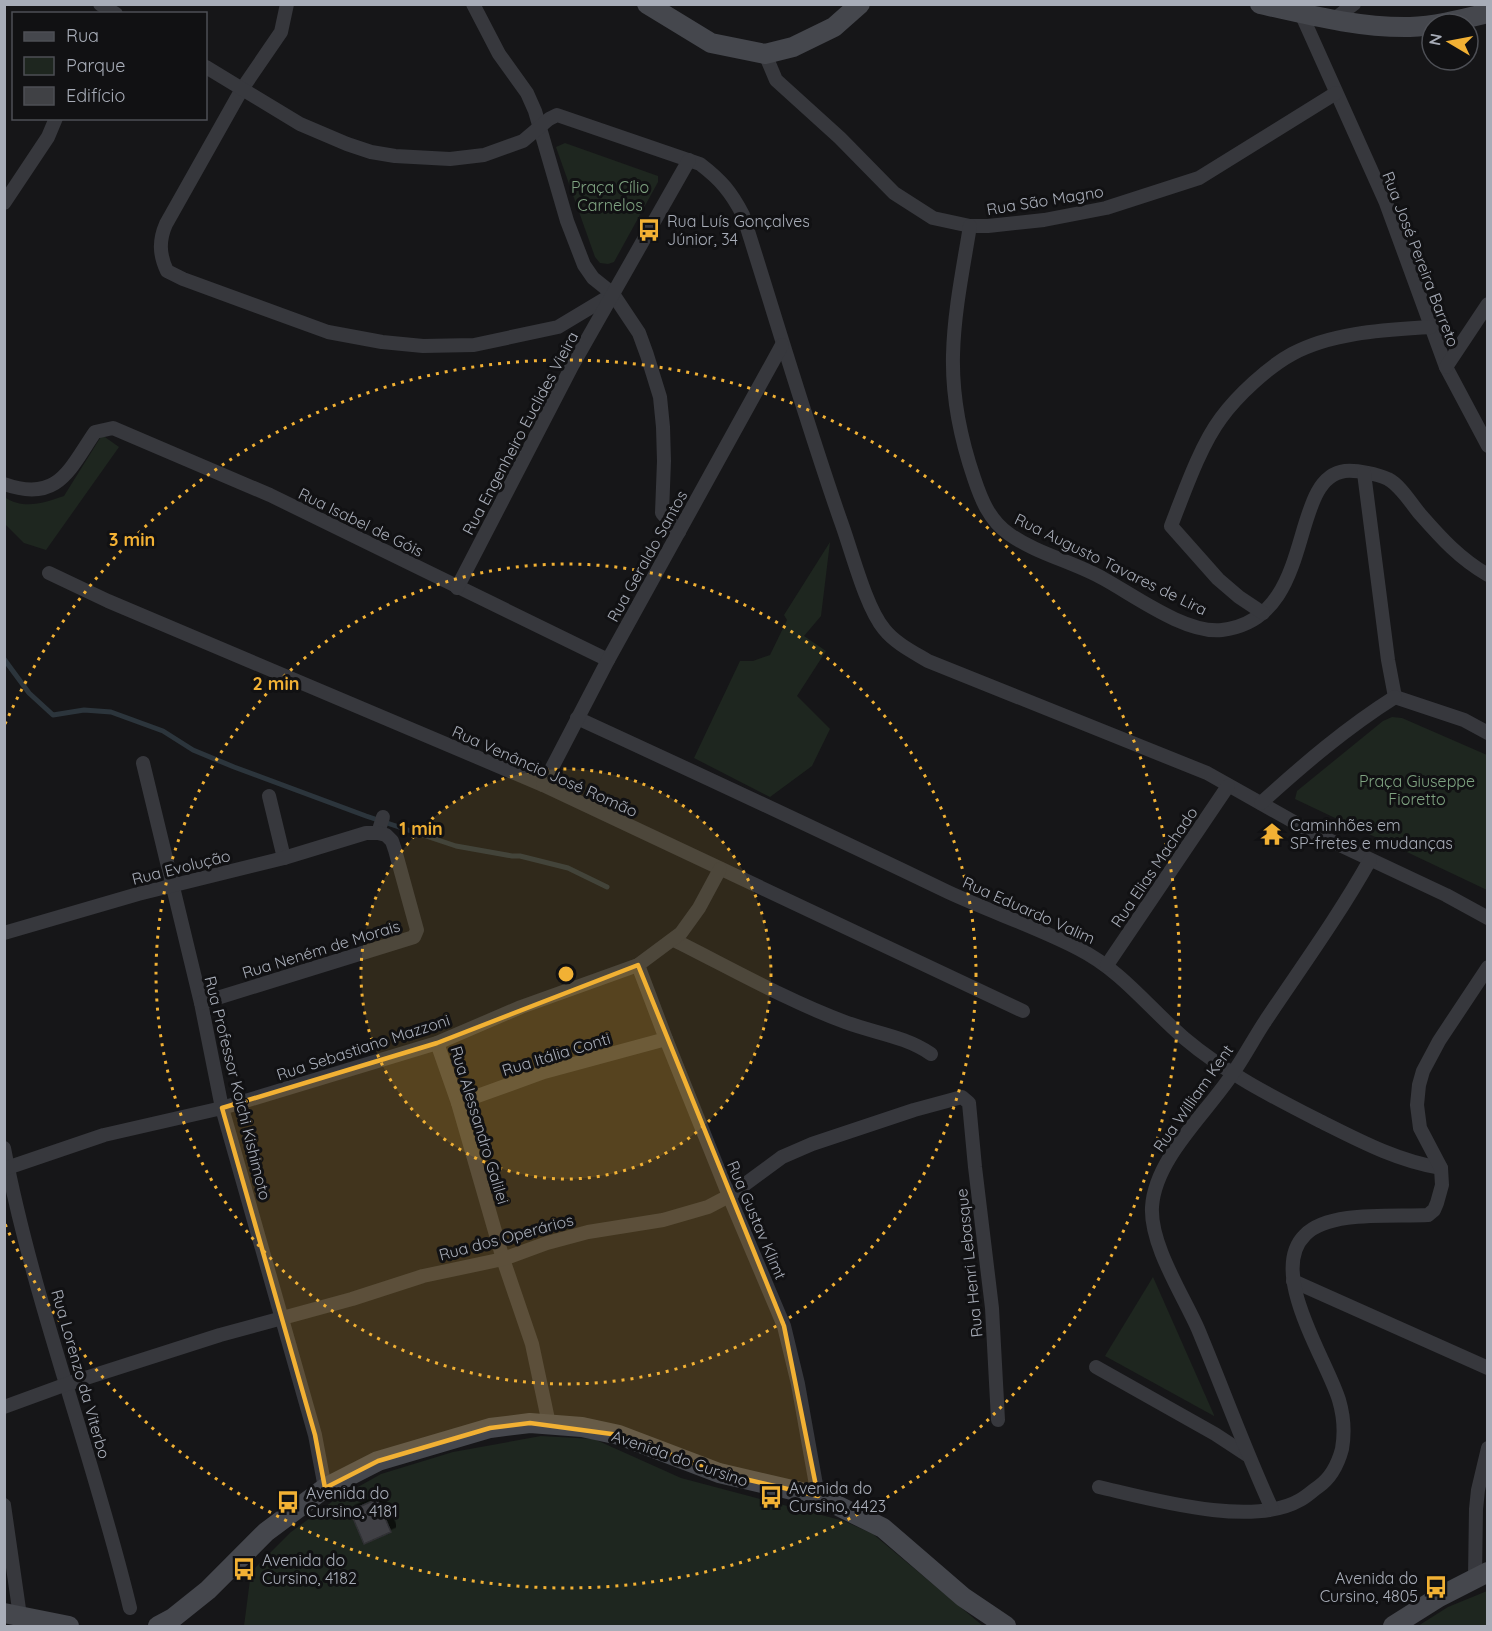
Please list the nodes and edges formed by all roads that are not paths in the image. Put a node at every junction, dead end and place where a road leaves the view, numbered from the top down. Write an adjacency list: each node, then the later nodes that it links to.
1 (287, 4): 12 (street)
2 (473, 4): 15 (street)
3 (646, 4): 10 (main road)
4 (860, 4): 10 (main road)
5 (1260, 4): 7 (main road)
6 (1354, 4): 9 (street)
7 (1299, 10): 9 (main road); 13 (street, Rua José Pereira Barreto)
8 (1488, 13): 9 (main road)
9 (1333, 20)
10 (765, 54): 18 (street, Rua São Magno)
11 (207, 69): 12 (street)
12 (242, 89): 15 (street); 19 (street)
13 (1336, 93): 18 (street, Rua São Magno); 21 (street, Rua José Pereira Barreto)
14 (55, 120): 17 (street)
15 (539, 129): 16 (street); 19 (street)
16 (689, 160): 19 (street, Rua Engenheiro Euclides Vieira); 22 (street)
17 (4, 203)
18 (970, 226): 31 (street, Rua Augusto Tavares de Lira)
19 (613, 294): 27 (street); 30 (street, Rua Engenheiro Euclides Vieira)
20 (1488, 304): 23 (street)
21 (1431, 327): 23 (street, Rua José Pereira Barreto); 31 (street)
22 (782, 345): 27 (street, Rua Geraldo Santos); 38 (street)
23 (1446, 367): 24 (street, Rua José Pereira Barreto)
24 (1488, 446)
25 (1364, 473): 29 (street); 31 (street); 33 (street)
26 (4, 484): 30 (street, Rua Isabel de Góis)
27 (679, 532): 32 (street, Rua Geraldo Santos)
28 (49, 573): 37 (street, Rua Venâncio José Romão)
29 (1488, 575)
30 (458, 588): 32 (street, Rua Isabel de Góis)
31 (1263, 613)
32 (608, 660): 34 (street, Rua Geraldo Santos)
33 (1395, 698): 35 (street); 40 (street)
34 (577, 718): 37 (street, Rua Geraldo Santos); 51 (street, Rua Eduardo Valim)
35 (1488, 733)
36 (143, 763): 46 (street, Rua Professor Koichi Kishimoto)
37 (543, 785): 45 (street, Rua Venâncio José Romão)
38 (1228, 786): 40 (street); 51 (street, Rua Elias Machado)
39 (269, 796): 43 (street)
40 (1261, 803): 44 (street)
41 (383, 817): 42 (street)
42 (372, 833): 43 (street, Rua Evolução); 53 (street, Rua Neném de Morais)
43 (284, 858): 46 (street, Rua Evolução)
44 (1370, 860): 47 (street); 58 (street, Rua William Kent)
45 (720, 869): 49 (street, Rua Sebastiano Mazzoni); 54 (street, Rua Venâncio José Romão)
46 (171, 886): 48 (street, Rua Evolução); 53 (street, Rua Professor Koichi Kishimoto)
47 (1488, 918)
48 (4, 933)
49 (674, 940): 50 (street, Rua Sebastiano Mazzoni); 57 (street)
50 (638, 965): 55 (street, Rua Gustav Klimt); 56 (street, Rua Sebastiano Mazzoni)
51 (1107, 965): 58 (street, Rua Eduardo Valim)
52 (1488, 968): 63 (street)
53 (201, 1004): 61 (street, Rua Professor Koichi Kishimoto)
54 (1023, 1011)
55 (666, 1039): 59 (street, Rua Itália Conti); 65 (street, Rua Gustav Klimt)
56 (437, 1043): 59 (street, Rua Alessandro Galilei); 61 (street, Rua Sebastiano Mazzoni)
57 (931, 1054)
58 (1232, 1075): 63 (street, Rua Eduardo Valim); 76 (street, Rua William Kent)
59 (458, 1103): 66 (street, Rua Alessandro Galilei)
60 (969, 1103): 65 (street, Rua dos Operários); 73 (street, Rua Henri Lebasque)
61 (222, 1108): 64 (street, Rua Sebastiano Mazzoni); 68 (street, Rua Professor Koichi Kishimoto)
62 (4, 1148): 64 (street, Rua Lorenzo da Viterbo)
63 (1441, 1168): 67 (street)
64 (6, 1169): 71 (street, Rua Lorenzo da Viterbo)
65 (729, 1196): 66 (street, Rua dos Operários); 79 (street, Rua Gustav Klimt)
66 (503, 1259): 68 (street, Rua dos Operários); 74 (street, Rua Alessandro Galilei)
67 (1293, 1281): 70 (street); 81 (street)
68 (282, 1319): 71 (street, Rua dos Operários); 78 (street, Rua Professor Koichi Kishimoto)
69 (1096, 1368): 76 (street)
70 (1488, 1368)
71 (67, 1383): 72 (street, Rua dos Operários); 83 (street, Rua Lorenzo da Viterbo)
72 (4, 1407)
73 (998, 1420)
74 (549, 1424): 78 (main road, Avenida do Cursino); 79 (main road, Avenida do Cursino)
75 (1488, 1448): 82 (street)
76 (1247, 1455): 81 (street, Rua William Kent)
77 (1099, 1487): 81 (street)
78 (325, 1488): 86 (main road, Avenida do Cursino)
79 (818, 1496): 87 (main road, Avenida do Cursino)
80 (4, 1505): 84 (street)
81 (1272, 1509)
82 (1481, 1575): 88 (main road)
83 (130, 1608)
84 (12, 1614): 85 (main road)
85 (69, 1626)
86 (158, 1626)
87 (1006, 1626)
88 (1393, 1626)

